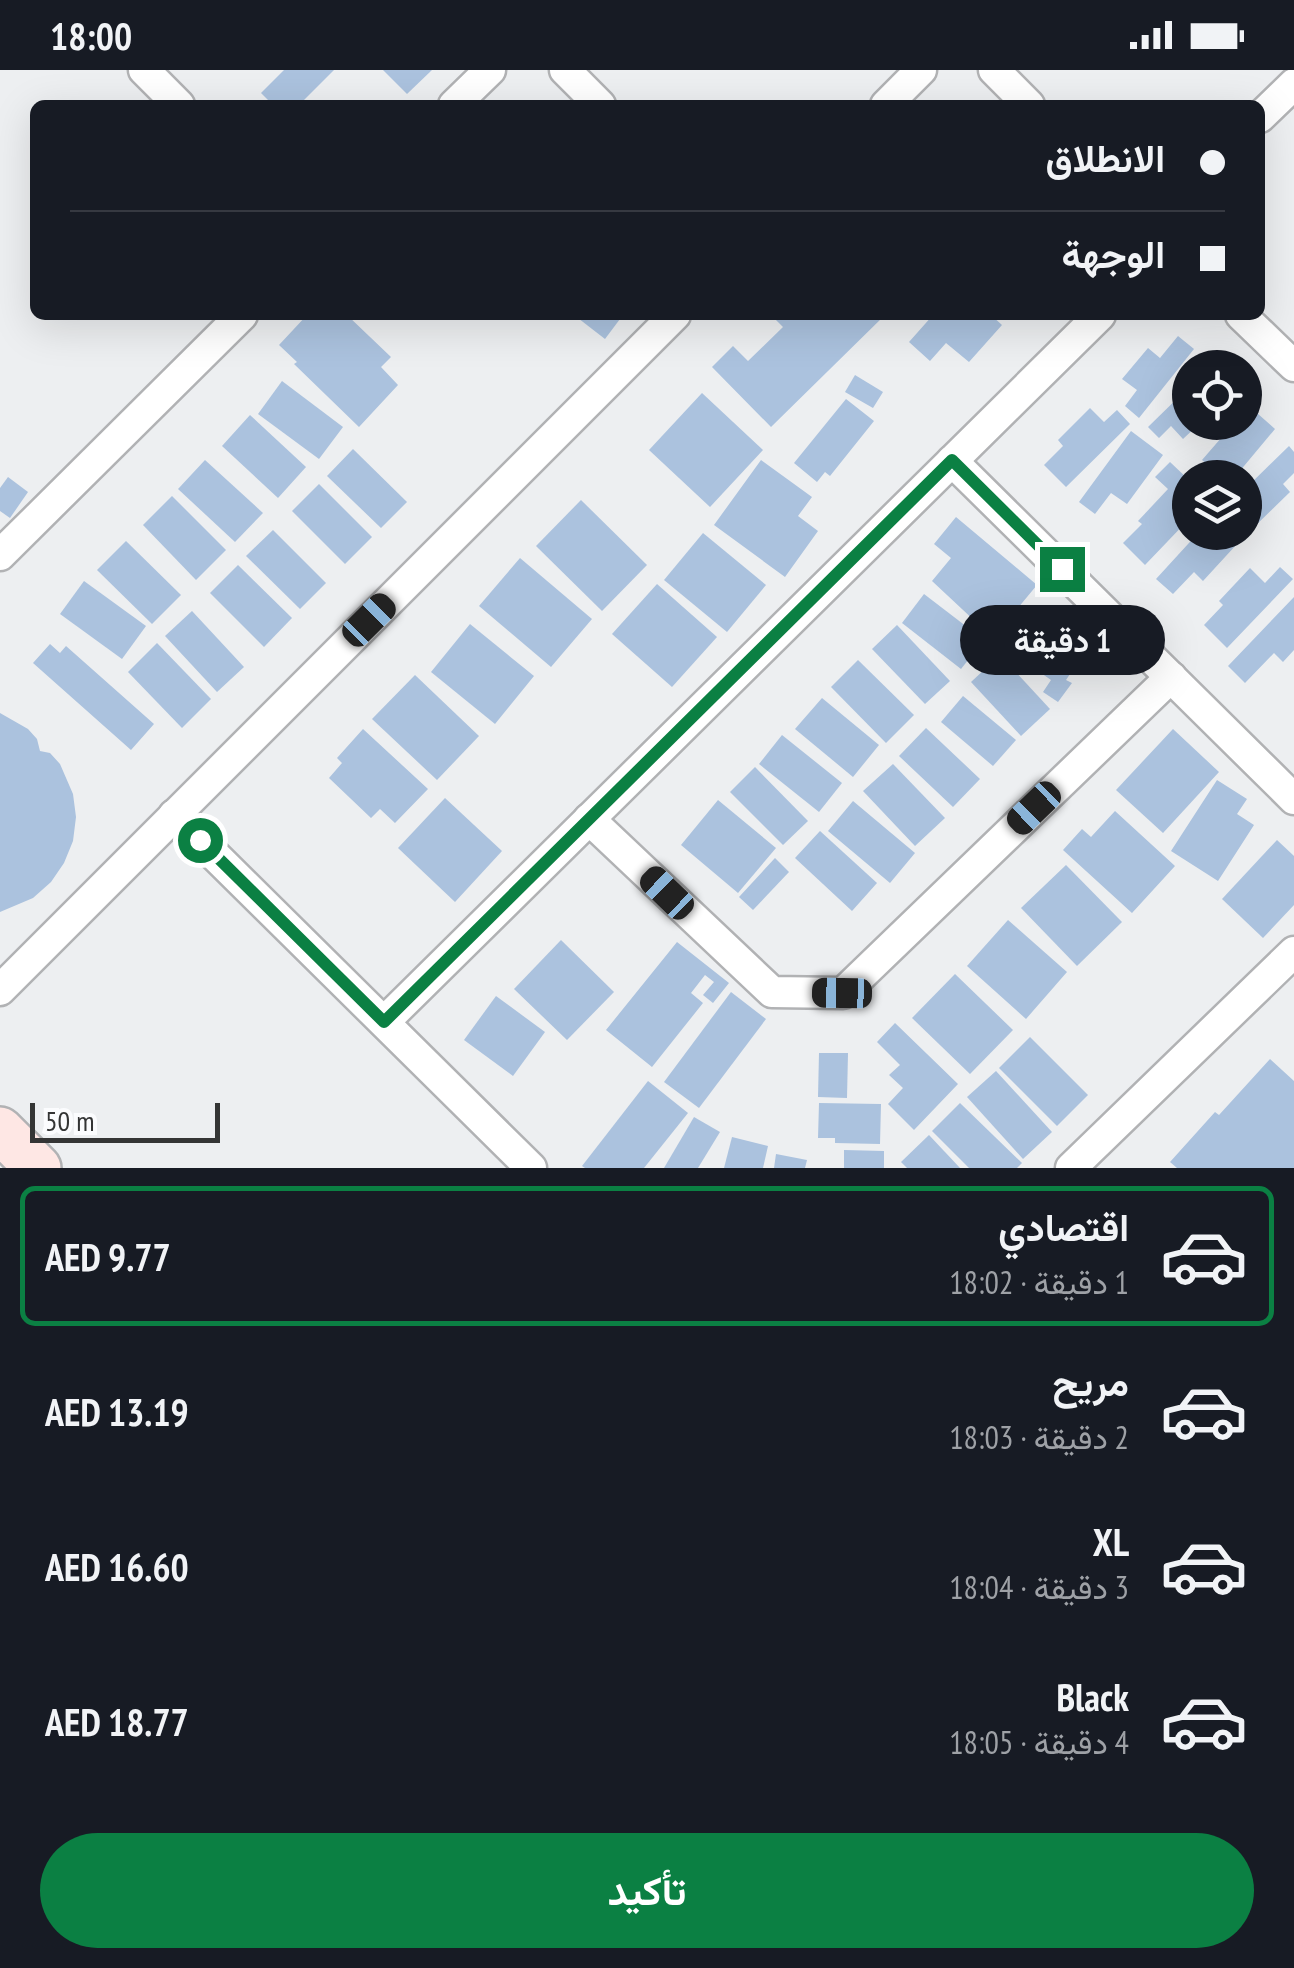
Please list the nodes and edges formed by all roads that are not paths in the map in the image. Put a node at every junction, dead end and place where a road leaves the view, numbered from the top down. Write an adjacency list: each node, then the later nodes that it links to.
1 (144, 70): 7 (street)
2 (490, 70): 8 (street)
3 (565, 70): 9 (street)
4 (921, 70): 10 (street)
5 (994, 70): 11 (street)
6 (1294, 84): 12 (street)
7 (174, 100)
8 (459, 100)
9 (595, 100)
10 (891, 100)
11 (1025, 100)
12 (1265, 113)
13 (237, 320): 19 (street)
14 (670, 320): 22 (street)
15 (1095, 320): 18 (street)
16 (1247, 320): 17 (street)
17 (1294, 366)
18 (952, 460): 20 (street); 23 (street)
19 (0, 554)
20 (1171, 677): 21 (street); 23 (street)
21 (1294, 799)
22 (174, 815): 25 (street); 26 (street)
23 (589, 820): 26 (street)
24 (1294, 952): 30 (street)
25 (0, 990)
26 (384, 1022): 29 (street)
27 (0, 1130): 28 (street)
28 (38, 1168)
29 (531, 1168)
30 (1071, 1168)

